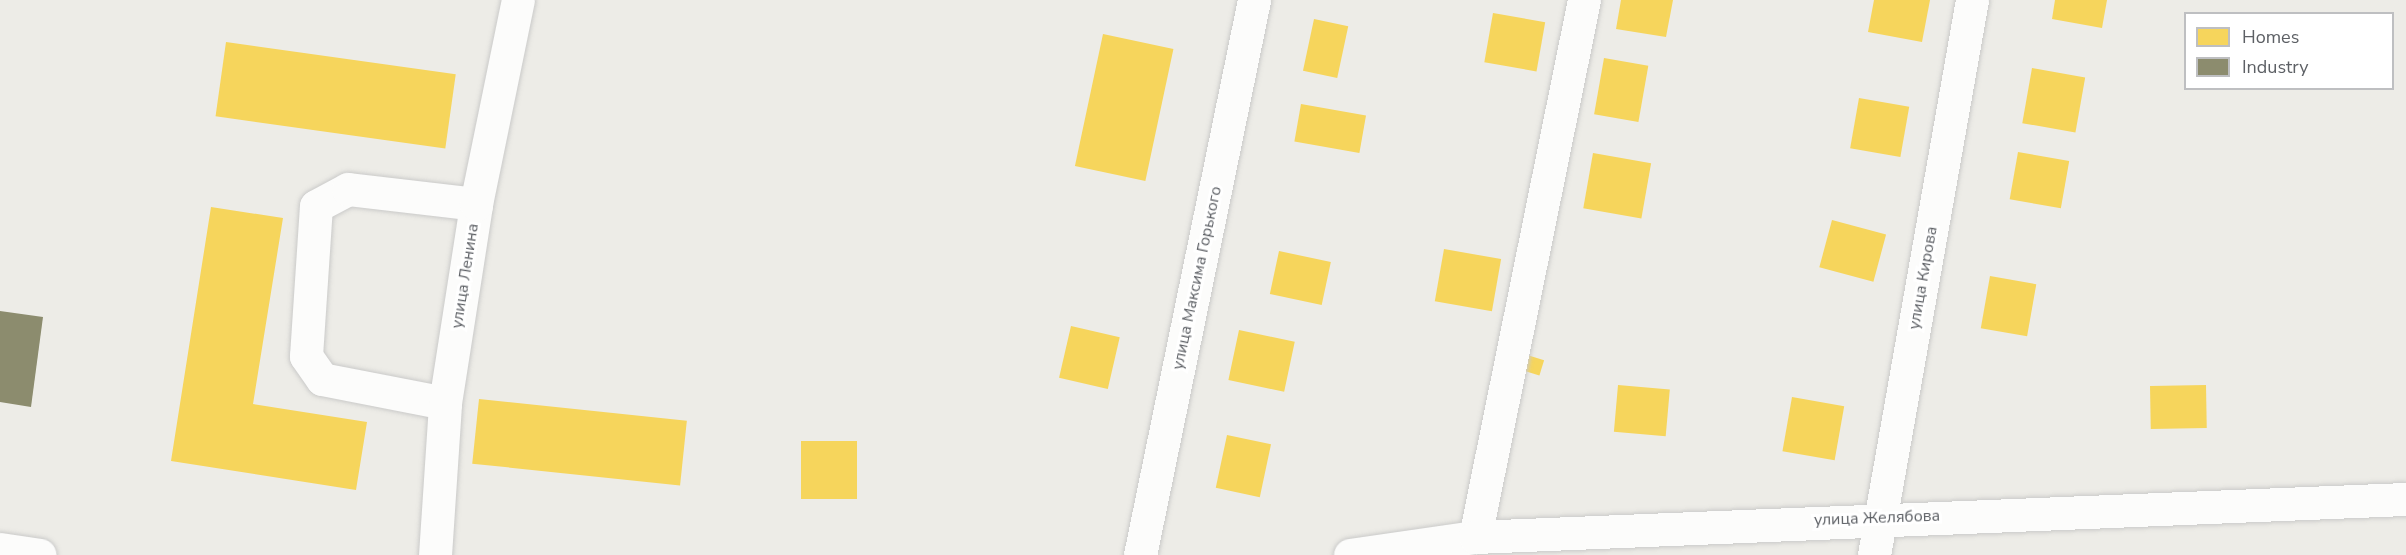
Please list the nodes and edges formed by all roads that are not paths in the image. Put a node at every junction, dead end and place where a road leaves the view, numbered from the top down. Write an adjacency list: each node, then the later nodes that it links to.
1 (518, 0): 5 (street, улица Ленина)
2 (1254, 0): 13 (street, улица Максима Горького)
3 (1584, 0): 9 (street)
4 (1972, 0): 8 (street, улица Кирова)
5 (476, 204): 6 (street, улица Ленина); 6 (street)
6 (445, 403): 12 (street, улица Ленина)
7 (2406, 499): 8 (street, улица Желябова)
8 (1881, 518): 9 (street, улица Желябова); 15 (street, улица Кирова)
9 (1475, 537): 14 (street, улица Желябова)
10 (0, 549): 11 (street)
11 (40, 555)
12 (435, 555)
13 (1140, 555)
14 (1350, 555)
15 (1874, 555)

